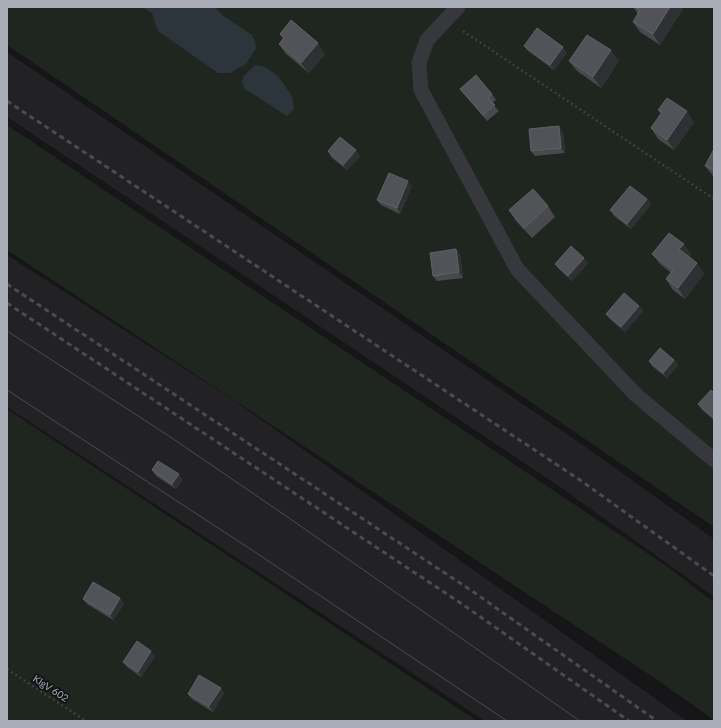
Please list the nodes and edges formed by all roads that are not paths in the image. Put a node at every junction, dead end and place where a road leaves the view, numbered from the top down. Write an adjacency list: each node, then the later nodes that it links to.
1 (458, 7): 2 (lane)
2 (714, 460)

